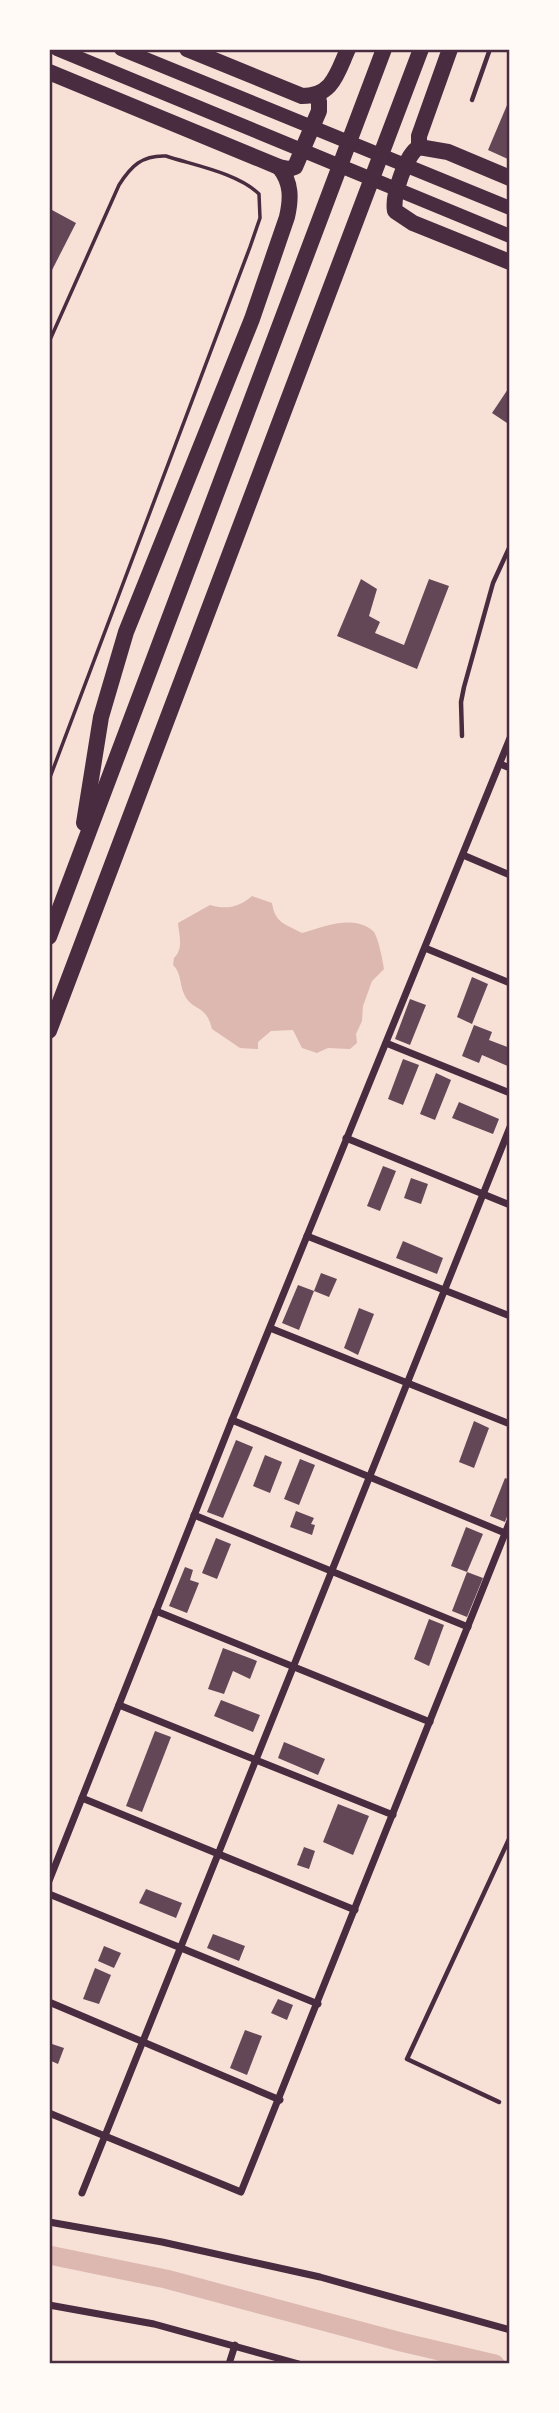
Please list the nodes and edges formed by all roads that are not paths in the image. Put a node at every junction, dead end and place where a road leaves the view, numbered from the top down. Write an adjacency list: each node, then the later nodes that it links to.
1 (57, 49): 16 (main road)
2 (121, 49): 15 (main road)
3 (348, 49): 10 (highway)
4 (384, 49): 24 (highway)
5 (421, 49): 29 (highway)
6 (450, 49): 12 (highway)
7 (490, 49): 11 (lane)
8 (191, 50): 10 (highway)
9 (49, 72): 13 (highway)
10 (315, 96): 13 (highway)
11 (472, 100)
12 (419, 147): 14 (highway); 17 (highway)
13 (279, 167): 24 (highway)
14 (510, 178)
15 (510, 208)
16 (510, 236)
17 (510, 261)
18 (510, 545): 19 (lane)
19 (462, 736)
20 (510, 738): 21 (street)
21 (500, 764): 22 (street); 23 (street)
22 (510, 768)
23 (463, 855): 25 (street); 27 (street)
24 (78, 860): 26 (highway)
25 (510, 875)
26 (49, 937)
27 (425, 948): 28 (street); 30 (street)
28 (510, 983)
29 (49, 1031)
30 (386, 1043): 31 (street); 33 (street)
31 (510, 1093)
32 (510, 1127): 34 (street)
33 (346, 1138): 34 (street); 36 (street)
34 (483, 1194): 35 (street); 37 (street)
35 (510, 1205)
36 (307, 1236): 37 (street); 39 (street)
37 (445, 1290): 38 (street); 40 (street)
38 (510, 1316)
39 (270, 1328): 40 (street); 41 (street)
40 (407, 1383): 42 (street); 43 (street)
41 (232, 1420): 43 (street); 44 (street)
42 (510, 1424)
43 (370, 1477): 46 (street); 47 (street)
44 (194, 1515): 47 (street); 48 (street)
45 (510, 1521): 46 (street)
46 (505, 1533): 49 (street)
47 (332, 1571): 49 (street); 50 (street)
48 (156, 1611): 50 (street); 51 (street)
49 (468, 1627): 52 (street)
50 (294, 1667): 52 (street); 53 (street)
51 (119, 1705): 53 (street); 54 (street)
52 (430, 1722): 55 (street)
53 (256, 1760): 55 (street); 57 (street)
54 (82, 1798): 57 (street); 58 (street)
55 (393, 1815): 60 (street)
56 (510, 1838): 66 (lane)
57 (218, 1854): 60 (street); 61 (street)
58 (49, 1881)
59 (49, 1894): 61 (street)
60 (355, 1910): 63 (street)
61 (181, 1948): 63 (street); 64 (street)
62 (49, 2002): 64 (street)
63 (317, 2004): 65 (street)
64 (143, 2042): 65 (street); 68 (street)
65 (280, 2100): 68 (street)
66 (499, 2102)
67 (49, 2113): 68 (street)
68 (105, 2136): 69 (street)
69 (82, 2193)
70 (49, 2222): 72 (street)
71 (49, 2305): 73 (street)
72 (510, 2330)
73 (234, 2345): 74 (street); 75 (street)
74 (229, 2364)
75 (299, 2364)

